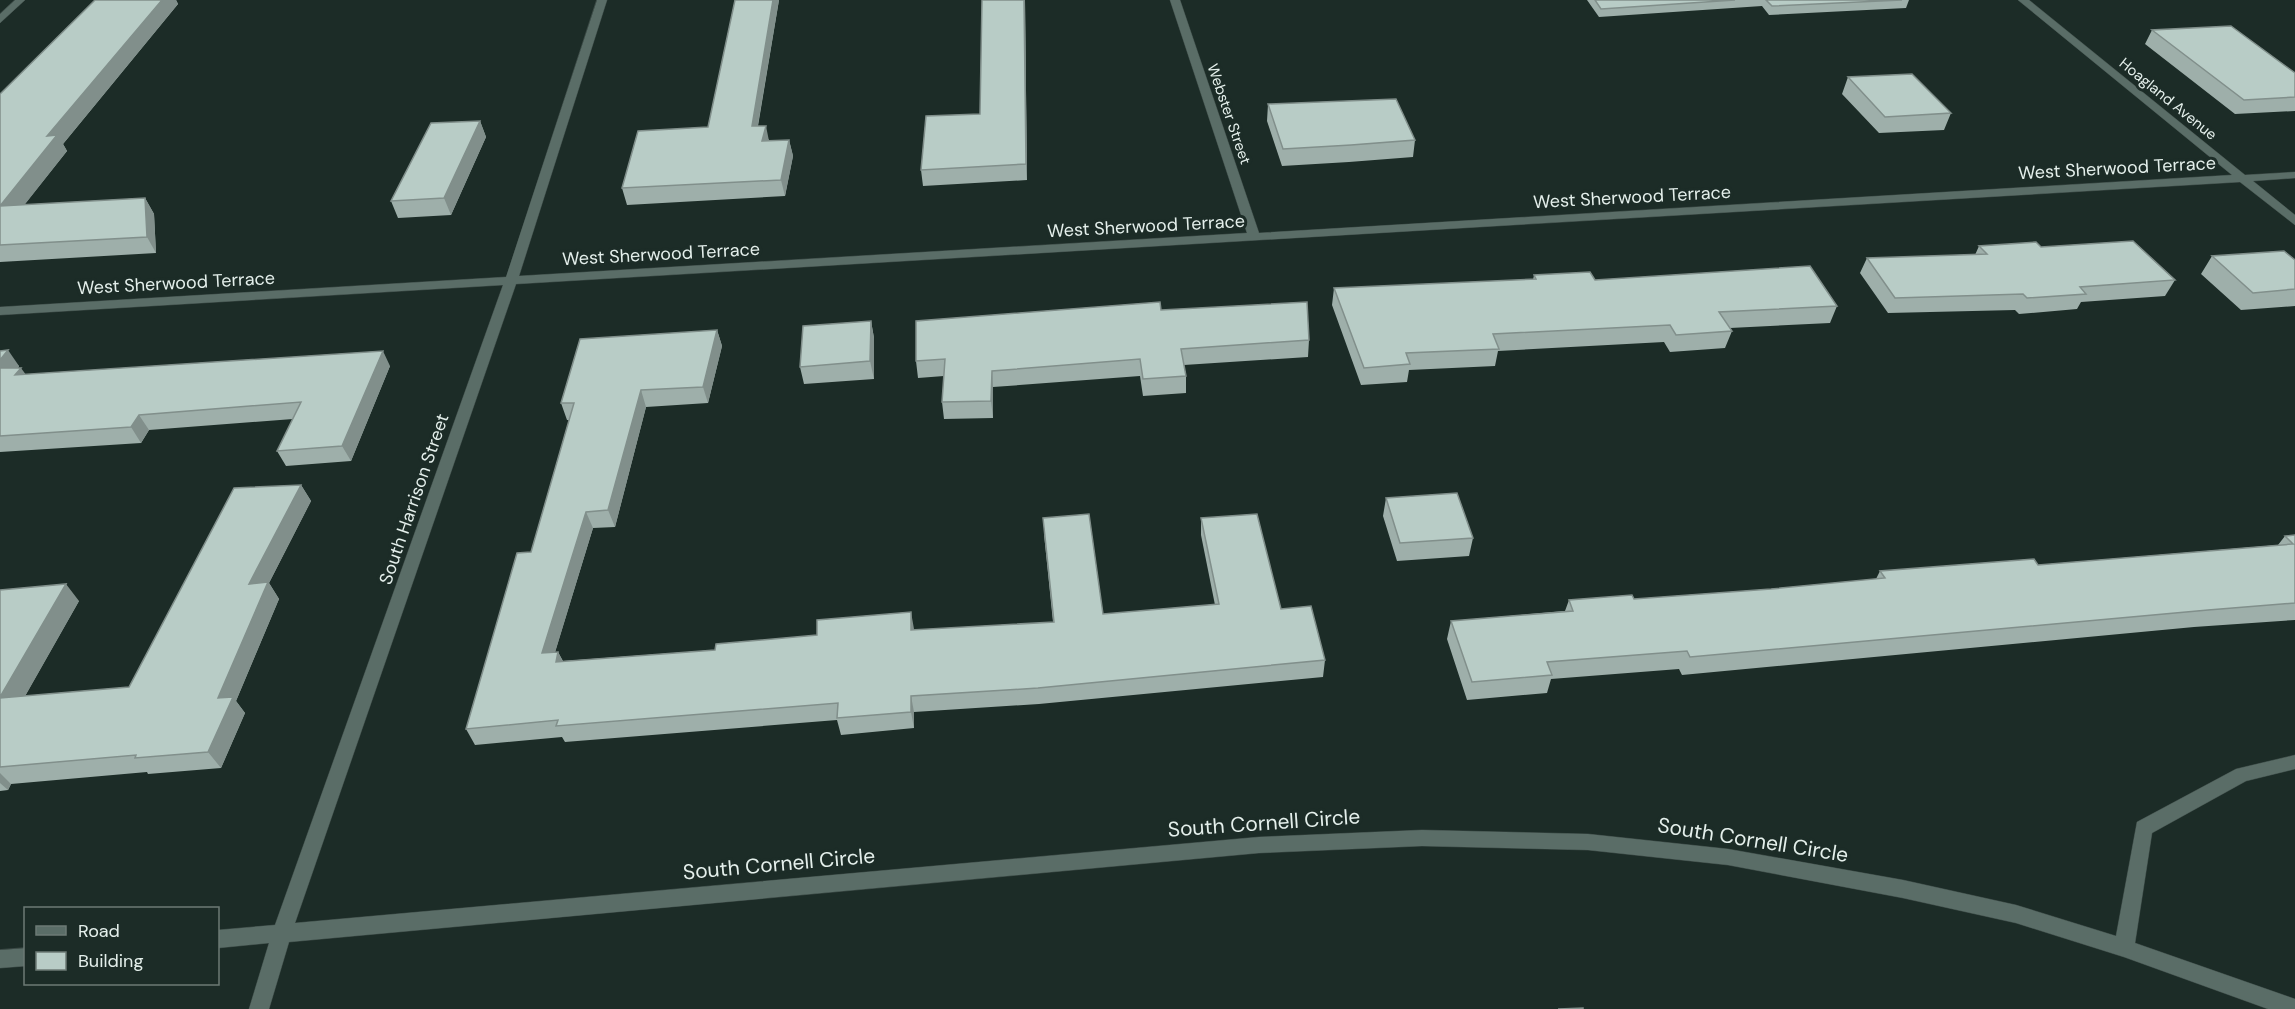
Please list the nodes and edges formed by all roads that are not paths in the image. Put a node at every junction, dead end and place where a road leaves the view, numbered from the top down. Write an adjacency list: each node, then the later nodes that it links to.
1 (20, 0): 5 (street)
2 (602, 0): 10 (street, South Harrison Street)
3 (1175, 0): 9 (street, Webster Street)
4 (2023, 0): 7 (street, Hoagland Avenue)
5 (0, 20)
6 (2295, 175): 7 (street, West Sherwood Terrace)
7 (2243, 178): 8 (street, Hoagland Avenue); 9 (street, West Sherwood Terrace)
8 (2295, 221)
9 (1255, 238): 10 (street, West Sherwood Terrace)
10 (511, 281): 11 (street, West Sherwood Terrace); 13 (street, South Harrison Street)
11 (0, 311)
12 (2295, 762): 15 (street)
13 (282, 933): 14 (street, South Cornell Circle); 15 (street, South Cornell Circle); 18 (street, South Harrison Street)
14 (219, 939)
15 (2124, 948): 19 (street, South Cornell Circle)
16 (24, 957): 17 (street)
17 (0, 959)
18 (259, 1009)
19 (2295, 1009)

